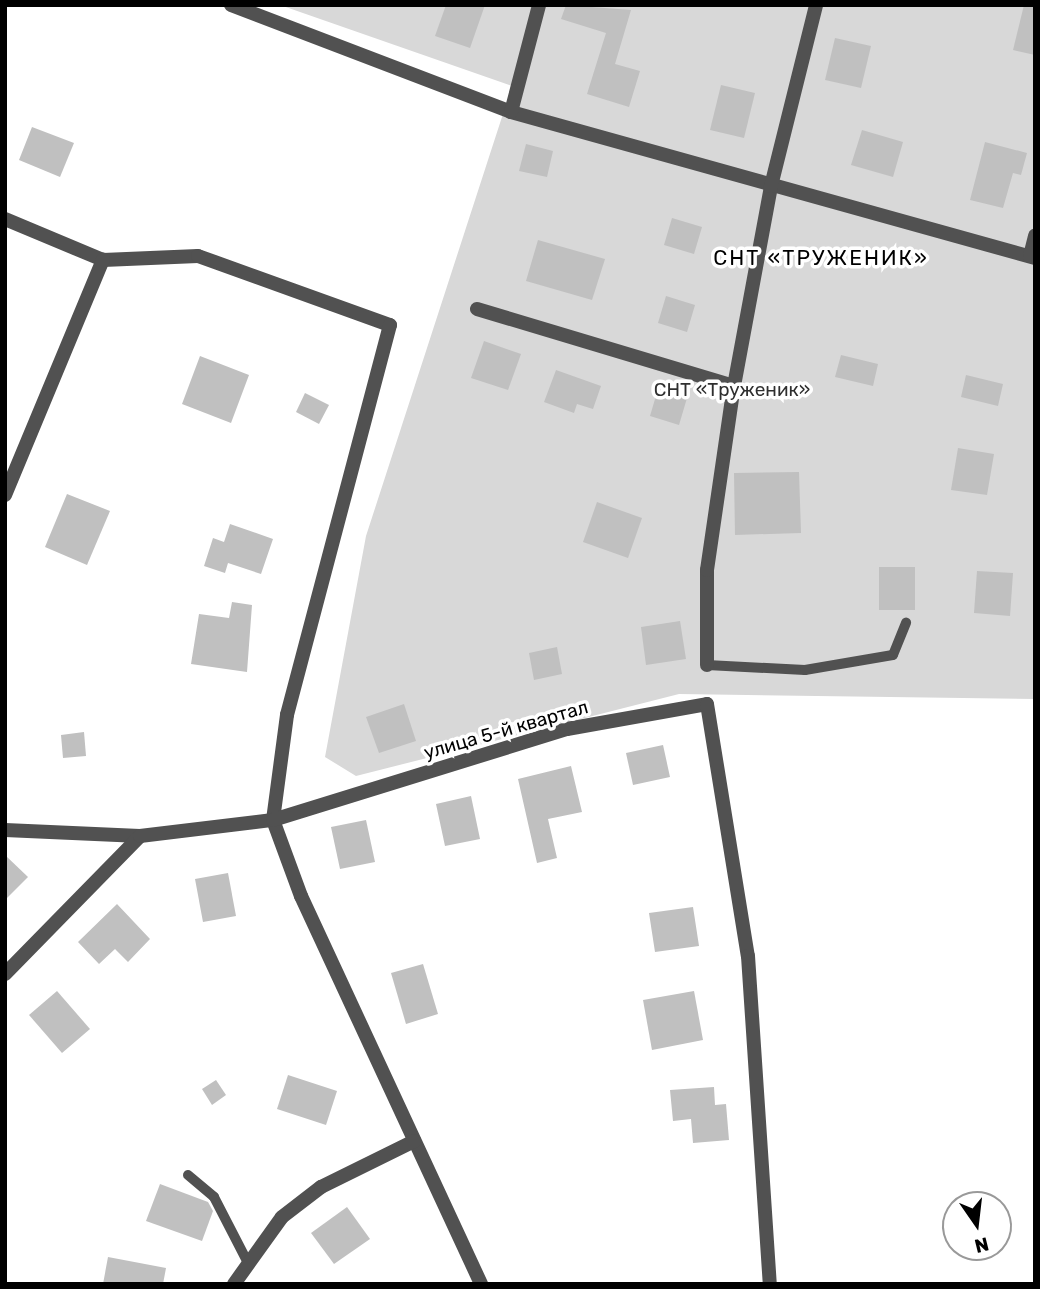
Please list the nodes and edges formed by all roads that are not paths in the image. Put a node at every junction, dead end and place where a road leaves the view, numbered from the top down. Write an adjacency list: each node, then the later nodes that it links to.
1 (232, 5): 4 (street)
2 (539, 5): 5 (street)
3 (816, 5): 6 (street)
4 (250, 9): 5 (street)
5 (510, 112): 6 (street)
6 (771, 186): 9 (street); 12 (street)
7 (5, 219): 10 (street)
8 (1035, 236): 9 (street)
9 (1032, 257)
10 (103, 260): 13 (street); 16 (street)
11 (477, 309): 12 (street)
12 (734, 386): 15 (street)
13 (5, 495)
14 (906, 622): 15 (lane)
15 (707, 665)
16 (273, 820): 18 (street, улица 5-й квартал); 20 (street); 25 (street, улица 5-й квартал)
17 (5, 830): 18 (street, улица 5-й квартал)
18 (140, 836): 19 (street)
19 (5, 974)
20 (414, 1141): 22 (street); 24 (street)
21 (188, 1175): 22 (lane)
22 (246, 1259): 23 (street)
23 (234, 1284)
24 (481, 1284)
25 (771, 1284)

